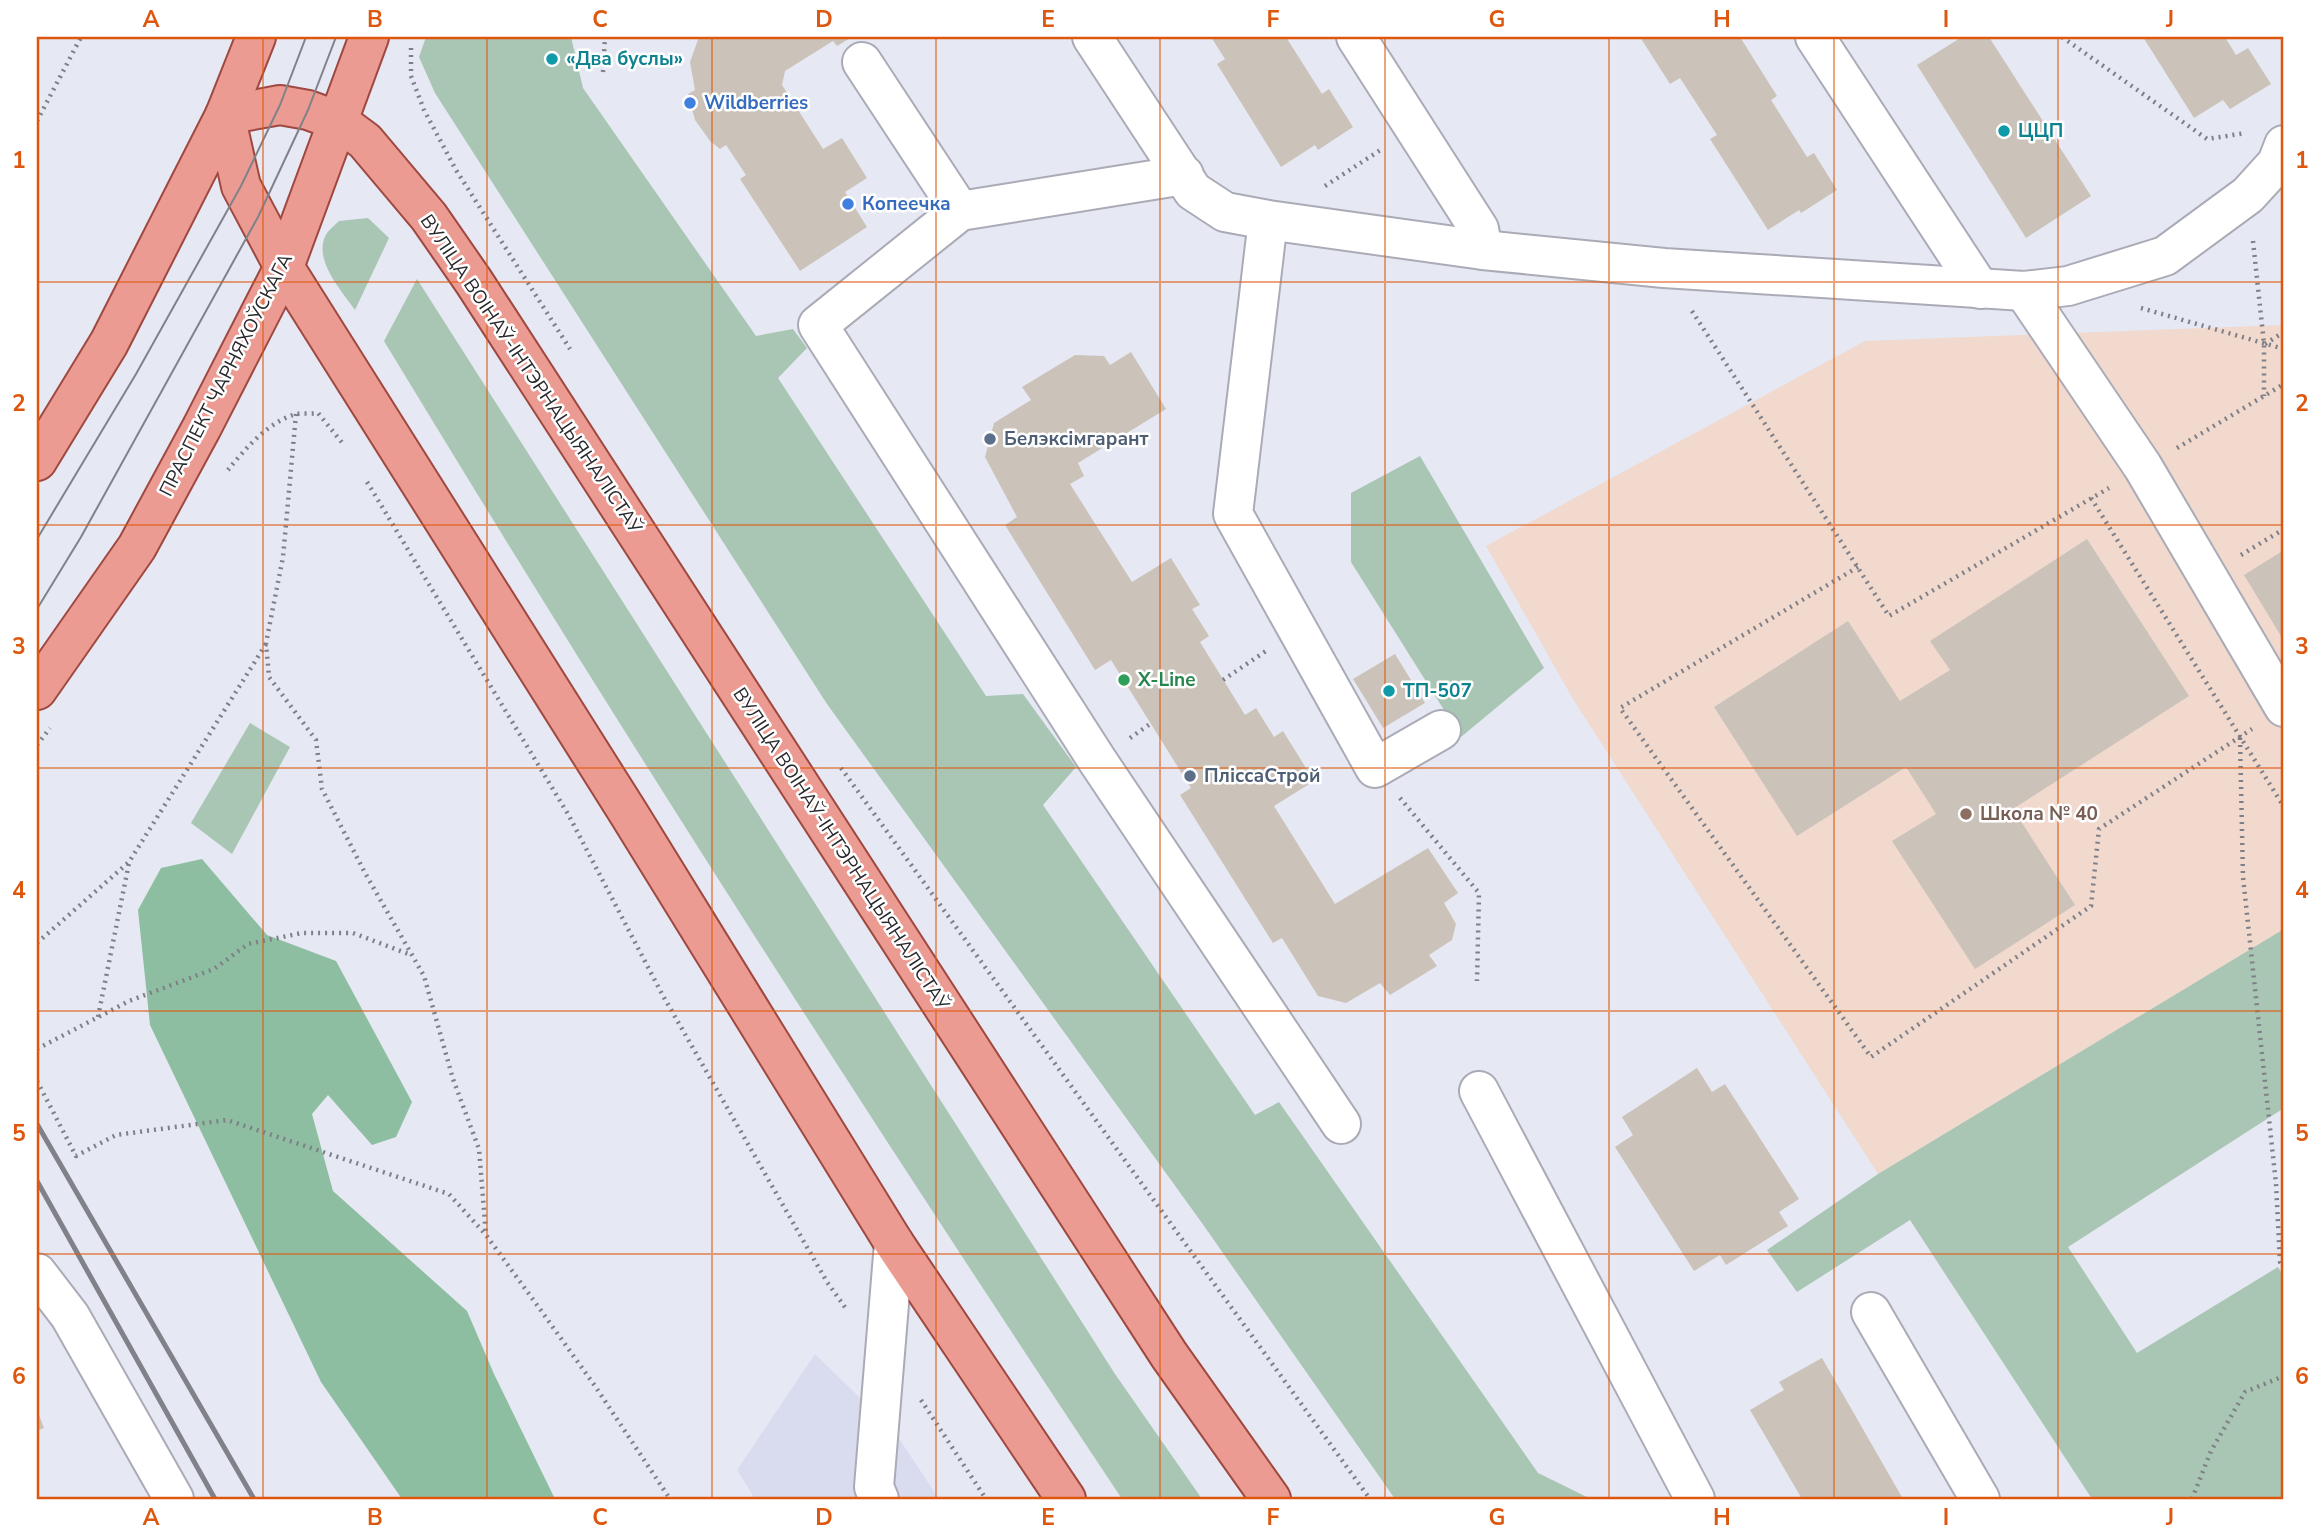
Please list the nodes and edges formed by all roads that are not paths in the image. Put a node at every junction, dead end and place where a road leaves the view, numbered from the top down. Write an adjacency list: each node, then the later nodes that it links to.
1 (256, 37): 7 (main road)
2 (369, 37): 8 (main road, ПРАСПЕКТ ЧАРНЯХОЎСКАГА)
3 (1092, 37): 10 (street)
4 (1356, 37): 13 (street)
5 (1815, 37): 15 (street)
6 (862, 62): 11 (street)
7 (225, 115): 8 (main road, ВУЛІЦА ВОІНАЎ-ІНТЭРНАЦЫЯНАЛІСТАЎ); 14 (main road); 17 (main road)
8 (338, 121): 14 (main road, ПРАСПЕКТ ЧАРНЯХОЎСКАГА); 29 (main road, ВУЛІЦА ВОІНАЎ-ІНТЭРНАЦЫЯНАЛІСТАЎ)
9 (2271, 139): 16 (street)
10 (1184, 175): 11 (street); 12 (street)
11 (960, 211): 22 (street)
12 (1268, 220): 13 (street); 20 (street)
13 (1483, 250): 15 (street)
14 (284, 267): 18 (main road, ПРАСПЕКТ ЧАРНЯХОЎСКАГА); 23 (main road)
15 (1980, 289): 16 (street)
16 (2024, 291): 19 (street)
17 (37, 461)
18 (37, 690)
19 (2284, 707)
20 (1441, 730)
21 (1479, 1091): 30 (street)
22 (1341, 1125)
23 (894, 1243): 27 (street); 28 (main road)
24 (37, 1273): 26 (street)
25 (1871, 1312): 31 (street)
26 (174, 1499)
27 (879, 1499)
28 (1066, 1499)
29 (1270, 1499)
30 (1695, 1499)
31 (1980, 1499)

